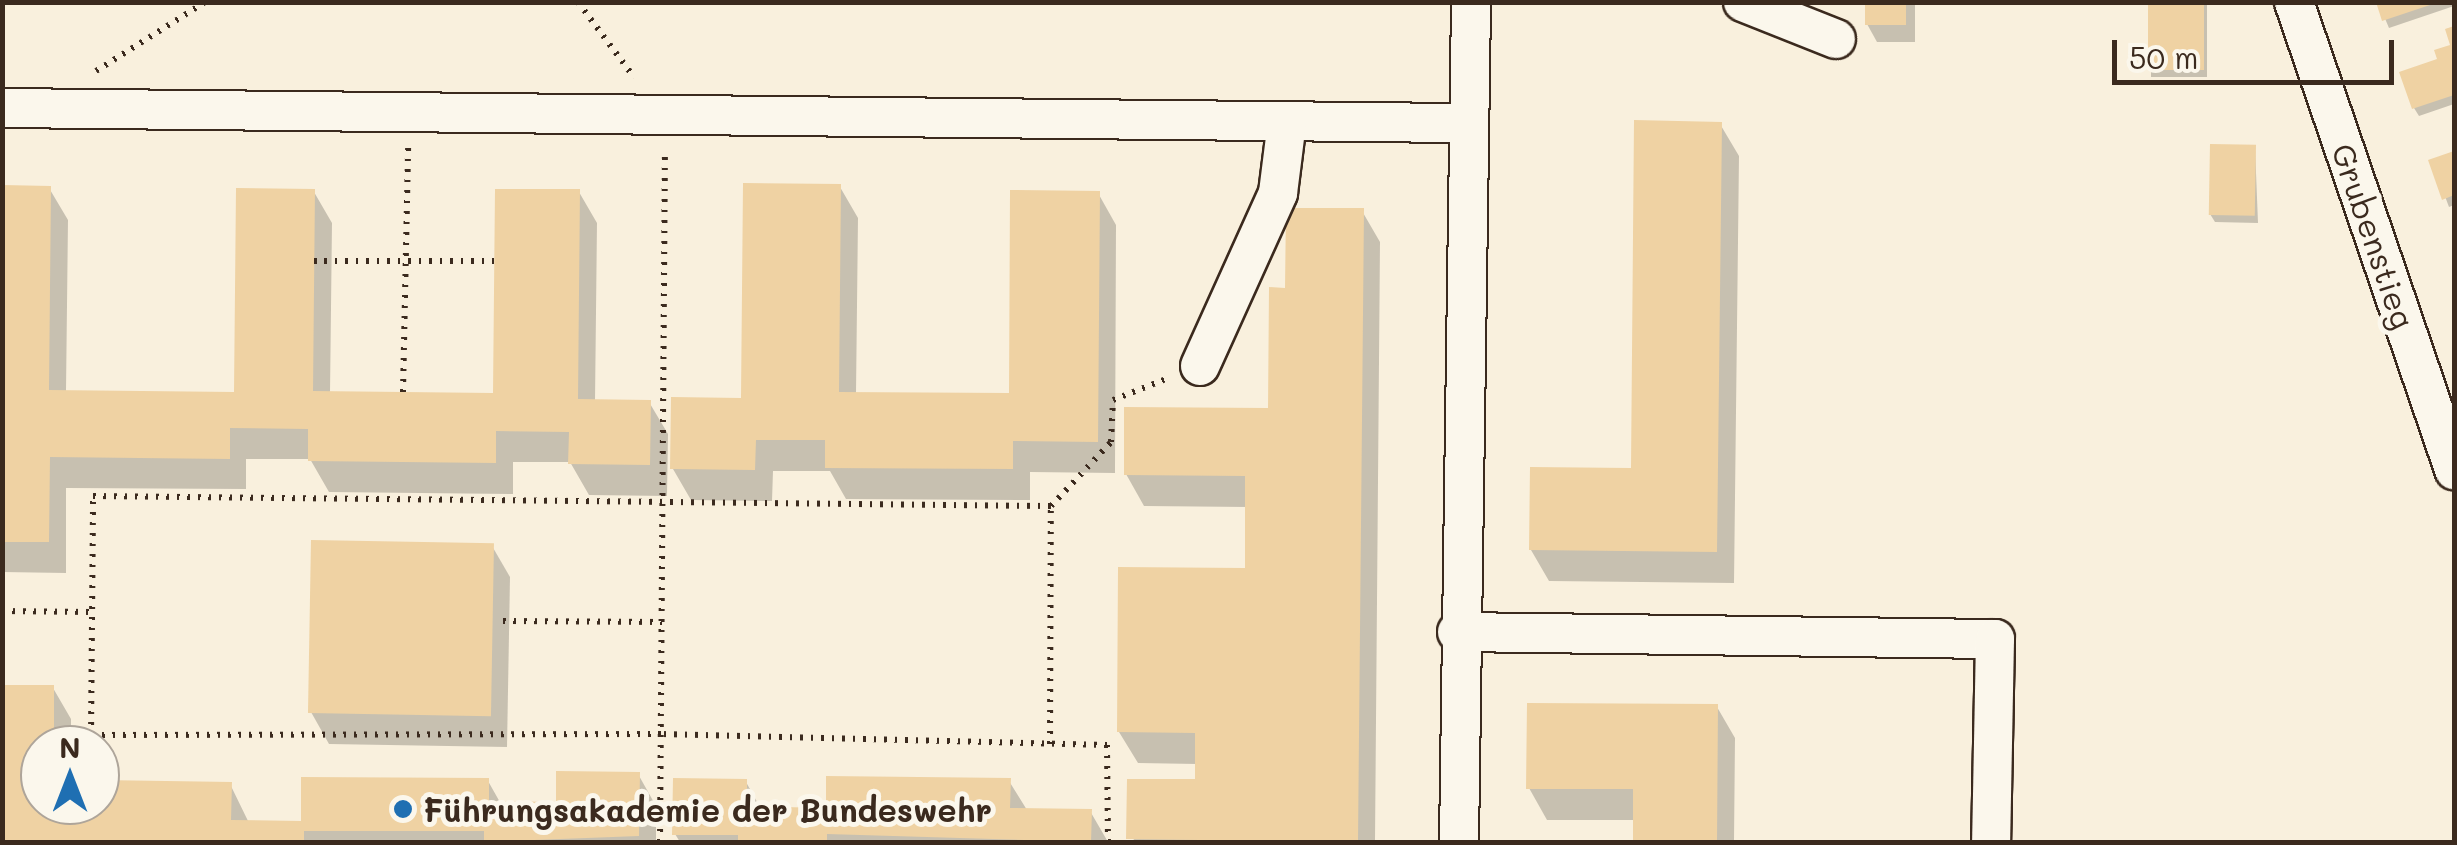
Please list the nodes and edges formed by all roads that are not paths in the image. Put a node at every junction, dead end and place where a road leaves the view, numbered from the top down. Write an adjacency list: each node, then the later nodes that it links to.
1 (1471, 2): 7 (street)
2 (1743, 2): 4 (street)
3 (2294, 2): 9 (street, Grubenstieg)
4 (1836, 39)
5 (2, 108): 6 (street)
6 (1287, 122): 7 (street); 8 (street)
7 (1467, 123): 10 (street)
8 (1200, 366)
9 (2454, 470)
10 (1458, 632): 11 (street); 12 (street)
11 (1459, 842)
12 (1992, 842)

